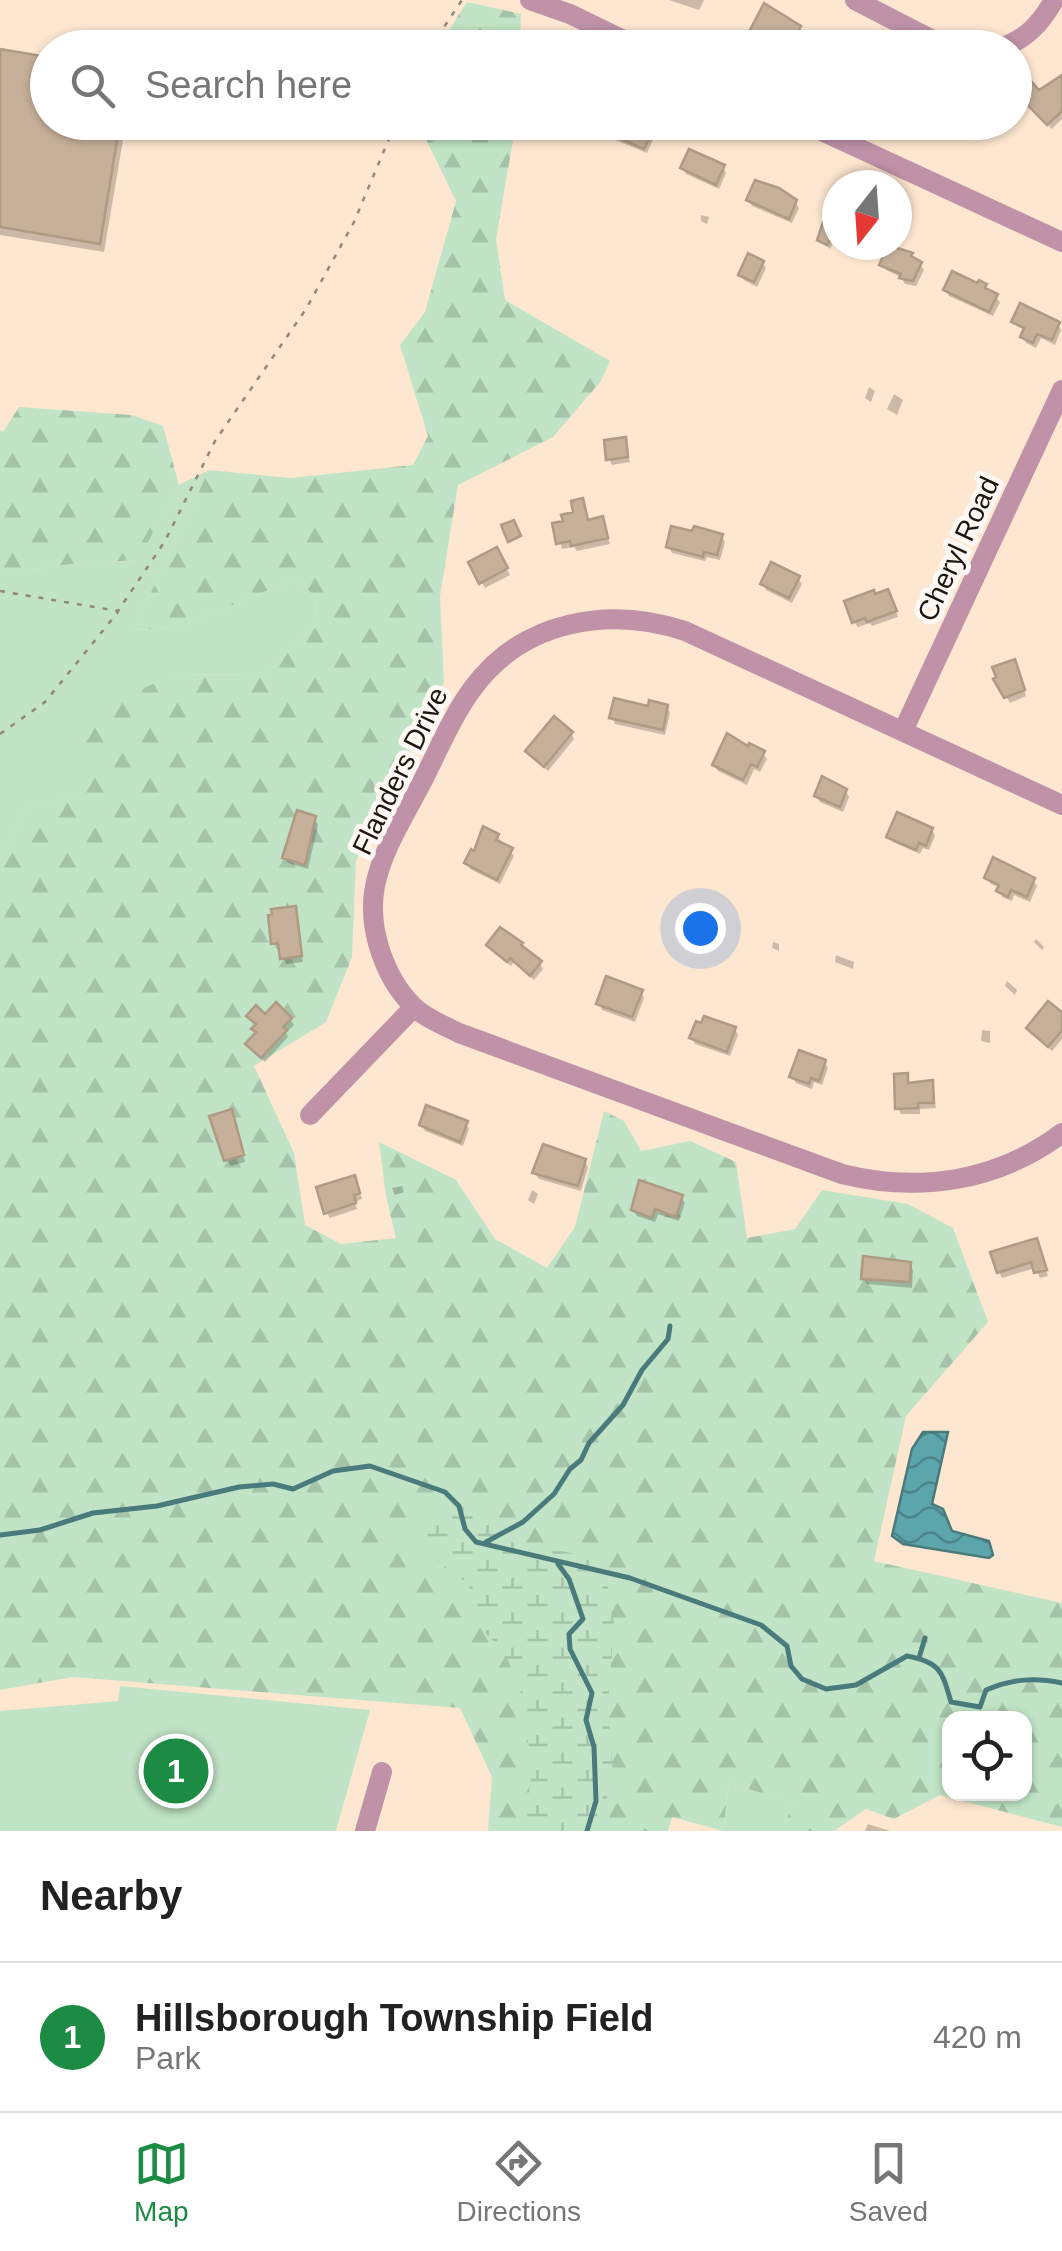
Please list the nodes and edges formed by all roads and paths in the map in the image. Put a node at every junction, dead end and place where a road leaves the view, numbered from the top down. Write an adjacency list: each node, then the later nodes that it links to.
1 (462, 0): 5 (path)
2 (535, 0): 6 (street)
3 (855, 0): 7 (street)
4 (1054, 0): 8 (street)
5 (442, 30)
6 (601, 30)
7 (913, 30)
8 (1032, 30)
9 (388, 140): 14 (path)
10 (841, 140): 11 (street)
11 (1062, 242)
12 (1062, 390): 15 (street, Cheryl Road)
13 (0, 591): 14 (path)
14 (118, 611): 16 (path)
15 (902, 732): 17 (street, Flanders Drive); 18 (street, Flanders Drive)
16 (0, 734)
17 (1062, 805)
18 (414, 1007): 19 (street); 20 (street, Flanders Drive)
19 (310, 1115)
20 (1062, 1134)
21 (382, 1772): 22 (street)
22 (365, 1831)

